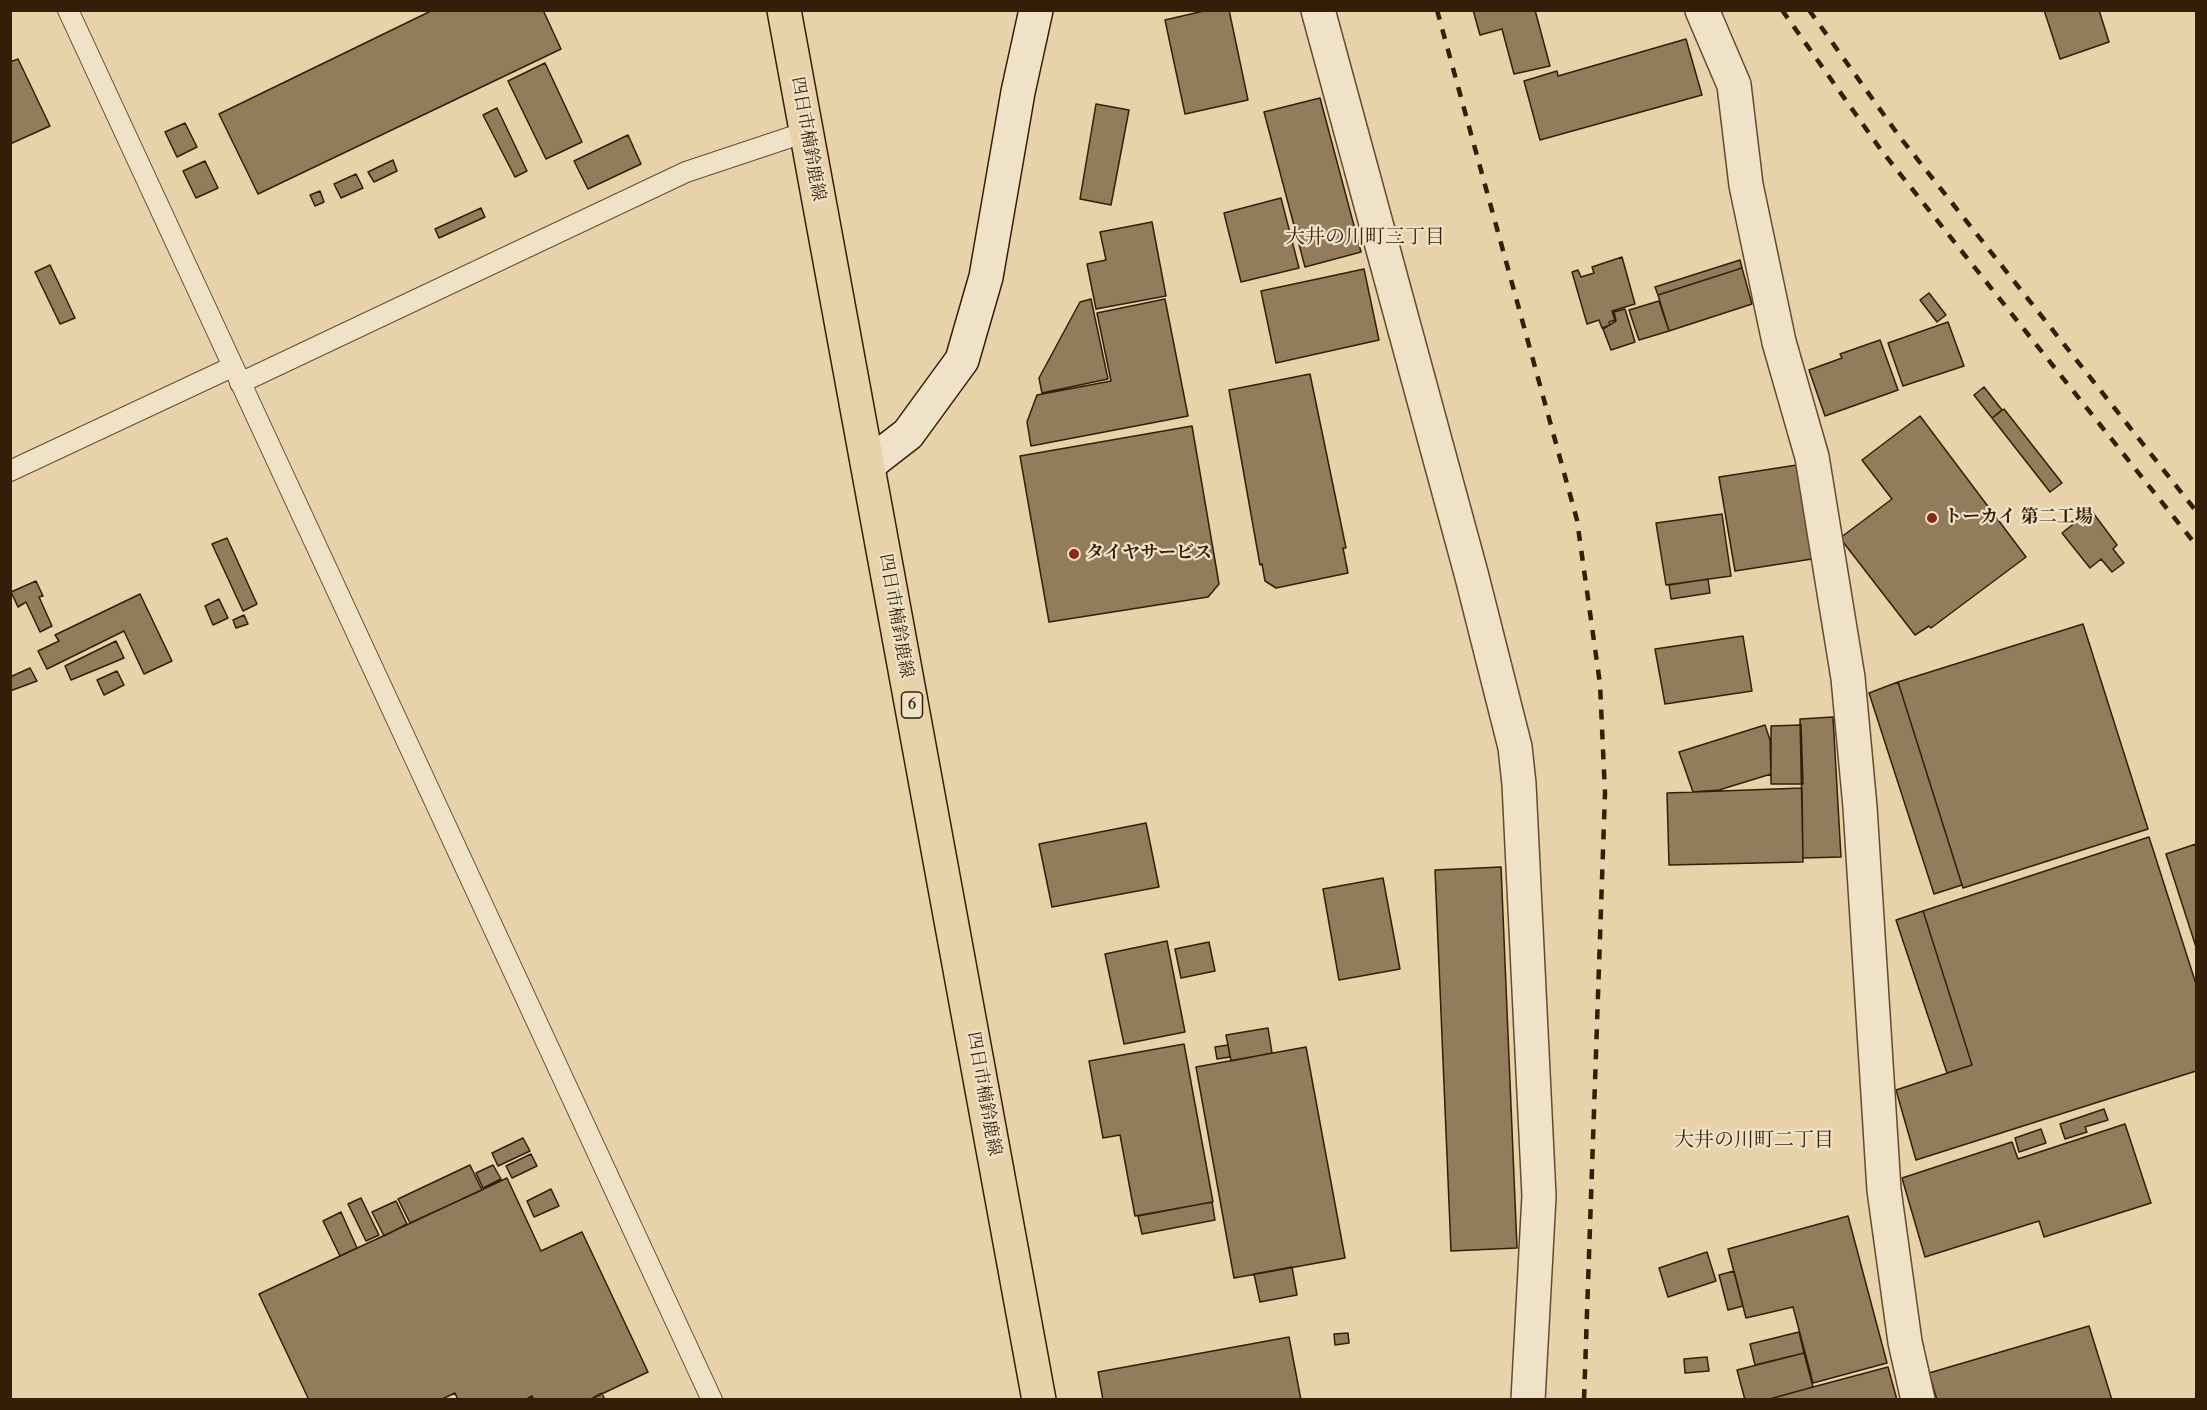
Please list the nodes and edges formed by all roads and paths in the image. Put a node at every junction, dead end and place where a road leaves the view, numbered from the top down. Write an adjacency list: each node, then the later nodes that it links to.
1 (68, 10): 7 (lane)
2 (784, 10): 6 (main road, 四日市楠鈴鹿線 / 6)
3 (1036, 10): 8 (street)
4 (1318, 10): 12 (street)
5 (1702, 10): 13 (street)
6 (806, 132): 7 (lane); 8 (main road, 四日市楠鈴鹿線 / 6)
7 (236, 375): 9 (lane); 10 (lane)
8 (868, 465): 11 (main road, 四日市楠鈴鹿線 / 6)
9 (10, 471)
10 (712, 1400)
11 (1039, 1400)
12 (1528, 1400)
13 (1918, 1400)

